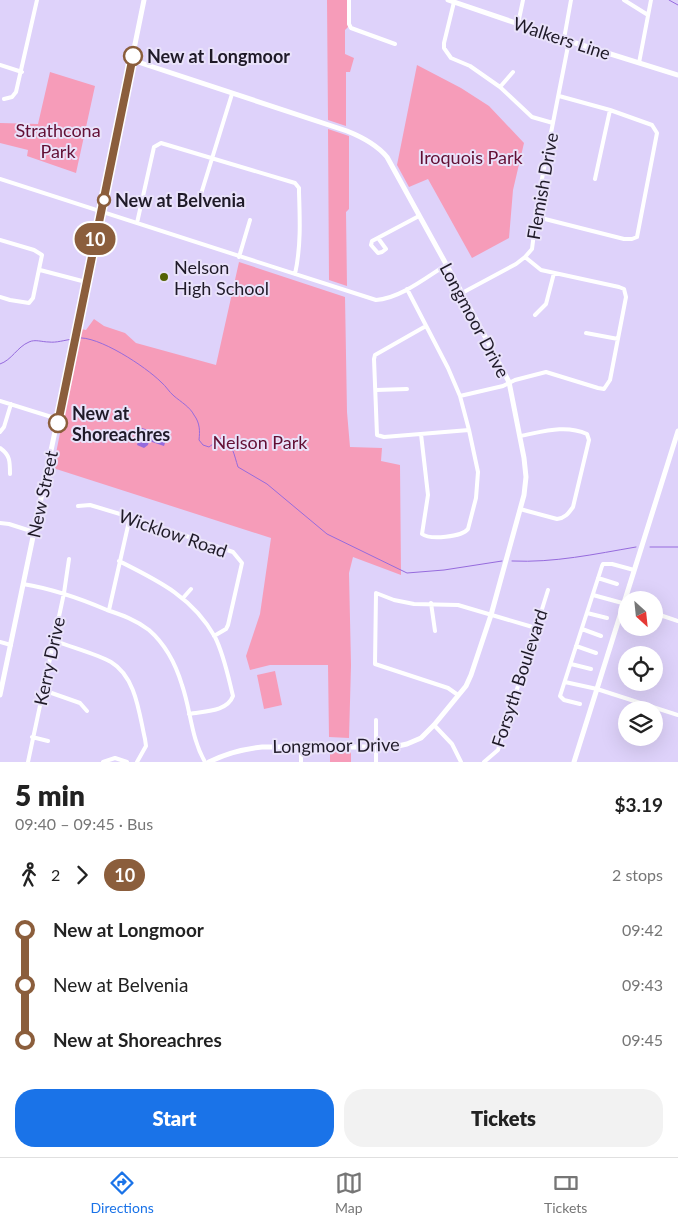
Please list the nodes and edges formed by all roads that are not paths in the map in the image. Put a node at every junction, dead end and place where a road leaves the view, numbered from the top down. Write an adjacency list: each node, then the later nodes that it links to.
1 (36, 0): 17 (street)
2 (144, 0): 14 (main road, New Street)
3 (349, 0): 13 (street)
4 (448, 0): 9 (main road, Walkers Line)
5 (523, 0): 11 (street)
6 (571, 0): 12 (street, Flemish Drive)
7 (624, 0): 10 (street)
8 (651, 0): 10 (street)
9 (454, 2): 11 (main road, Walkers Line); 20 (street)
10 (648, 15): 15 (street)
11 (518, 24): 12 (main road, Walkers Line)
12 (567, 40): 15 (main road, Walkers Line); 22 (street, Flemish Drive)
13 (395, 44)
14 (132, 60): 21 (main road, Longmoor Drive); 30 (main road, New Street)
15 (639, 63): 19 (main road, Walkers Line)
16 (0, 65): 17 (street)
17 (22, 72): 23 (street)
18 (513, 72): 20 (street)
19 (678, 75)
20 (500, 87): 25 (street)
21 (232, 94): 26 (street); 31 (main road, Longmoor Drive)
22 (559, 96): 24 (street); 25 (street, Flemish Drive)
23 (4, 99)
24 (610, 110): 28 (street); 32 (street)
25 (553, 123): 32 (street, Flemish Drive)
26 (212, 158): 29 (street); 34 (street); 41 (street)
27 (0, 179): 30 (street)
28 (595, 179)
29 (201, 194)
30 (101, 211): 34 (street); 43 (main road, New Street)
31 (419, 216): 35 (street); 39 (main road, Longmoor Drive)
32 (537, 217): 38 (street, Flemish Drive)
33 (250, 220): 37 (street)
34 (137, 223): 37 (street)
35 (378, 238)
36 (0, 240): 40 (street)
37 (239, 257): 41 (street)
38 (525, 257): 42 (street); 45 (street, Flemish Drive)
39 (446, 265): 44 (street); 45 (main road, Longmoor Drive)
40 (40, 270): 43 (street); 46 (street)
41 (295, 274): 44 (street)
42 (554, 274): 47 (street); 50 (street)
43 (86, 282): 57 (main road, New Street)
44 (407, 289): 48 (street)
45 (462, 293): 51 (main road, Longmoor Drive)
46 (0, 297)
47 (535, 315)
48 (426, 326): 53 (street); 54 (street)
49 (586, 333): 50 (street)
50 (618, 339): 51 (street)
51 (509, 382): 54 (street); 62 (main road, Longmoor Drive)
52 (407, 389): 53 (street)
53 (376, 390): 61 (street)
54 (460, 396): 58 (street)
55 (0, 401): 56 (street)
56 (11, 404): 57 (street); 60 (street)
57 (58, 419): 69 (main road, New Street)
58 (469, 430): 61 (street); 61 (street)
59 (678, 431): 72 (main road)
60 (0, 432)
61 (421, 434)
62 (520, 436): 66 (main road, Longmoor Drive); 66 (street)
63 (0, 448): 64 (street)
64 (10, 474)
65 (78, 506): 67 (street, Wicklow Road)
66 (520, 509): 86 (main road, Longmoor Drive)
67 (130, 517): 71 (street); 94 (street, Wicklow Road)
68 (0, 523): 69 (street)
69 (34, 532): 74 (main road, New Street)
70 (69, 559): 79 (street, Kerry Drive)
71 (119, 562): 81 (street); 84 (street)
72 (634, 570): 73 (street); 78 (main road)
73 (598, 578): 75 (street); 80 (street)
74 (23, 584): 79 (street); 98 (main road, New Street)
75 (617, 584)
76 (191, 589): 81 (street)
77 (548, 590): 91 (street, Forsyth Boulevard)
78 (628, 591)
79 (64, 592): 84 (street); 96 (street, Kerry Drive)
80 (593, 595): 82 (street); 85 (street)
81 (184, 598): 94 (street)
82 (618, 602)
83 (431, 603): 86 (street); 93 (street); 107 (street)
84 (109, 610): 110 (street)
85 (587, 613): 88 (street); 92 (street)
86 (491, 615): 91 (street); 107 (main road, Longmoor Drive)
87 (663, 616): 89 (street)
88 (607, 618)
89 (678, 621)
90 (618, 626): 105 (main road)
91 (536, 628): 127 (street, Forsyth Boulevard)
92 (582, 629): 95 (street); 99 (street)
93 (435, 631)
94 (214, 636): 110 (street)
95 (602, 636)
96 (53, 640): 104 (street, Kerry Drive); 121 (street)
97 (0, 642): 98 (street)
98 (11, 645): 106 (main road, New Street)
99 (576, 646): 100 (street); 101 (street)
100 (596, 653)
101 (571, 664): 102 (street); 103 (street)
102 (591, 669)
103 (565, 682): 105 (street); 108 (street)
104 (43, 690): 109 (street); 114 (street, Kerry Drive)
105 (597, 690): 111 (street); 128 (main road)
106 (0, 695)
107 (458, 695): 113 (main road, Longmoor Drive)
108 (580, 704)
109 (87, 711)
110 (189, 714): 122 (street)
111 (678, 715)
112 (376, 720): 117 (street)
113 (434, 725): 117 (main road, Longmoor Drive); 126 (street)
114 (32, 738): 115 (street); 118 (street, Kerry Drive)
115 (48, 741)
116 (301, 746): 117 (main road, Longmoor Drive); 123 (main road, Longmoor Drive); 124 (street)
117 (377, 747): 125 (street)
118 (28, 762)
119 (103, 762): 120 (street)
120 (127, 762)
121 (137, 762)
122 (205, 762)
123 (210, 762)
124 (301, 762)
125 (376, 762)
126 (461, 762)
127 (484, 762)
128 (574, 762)

